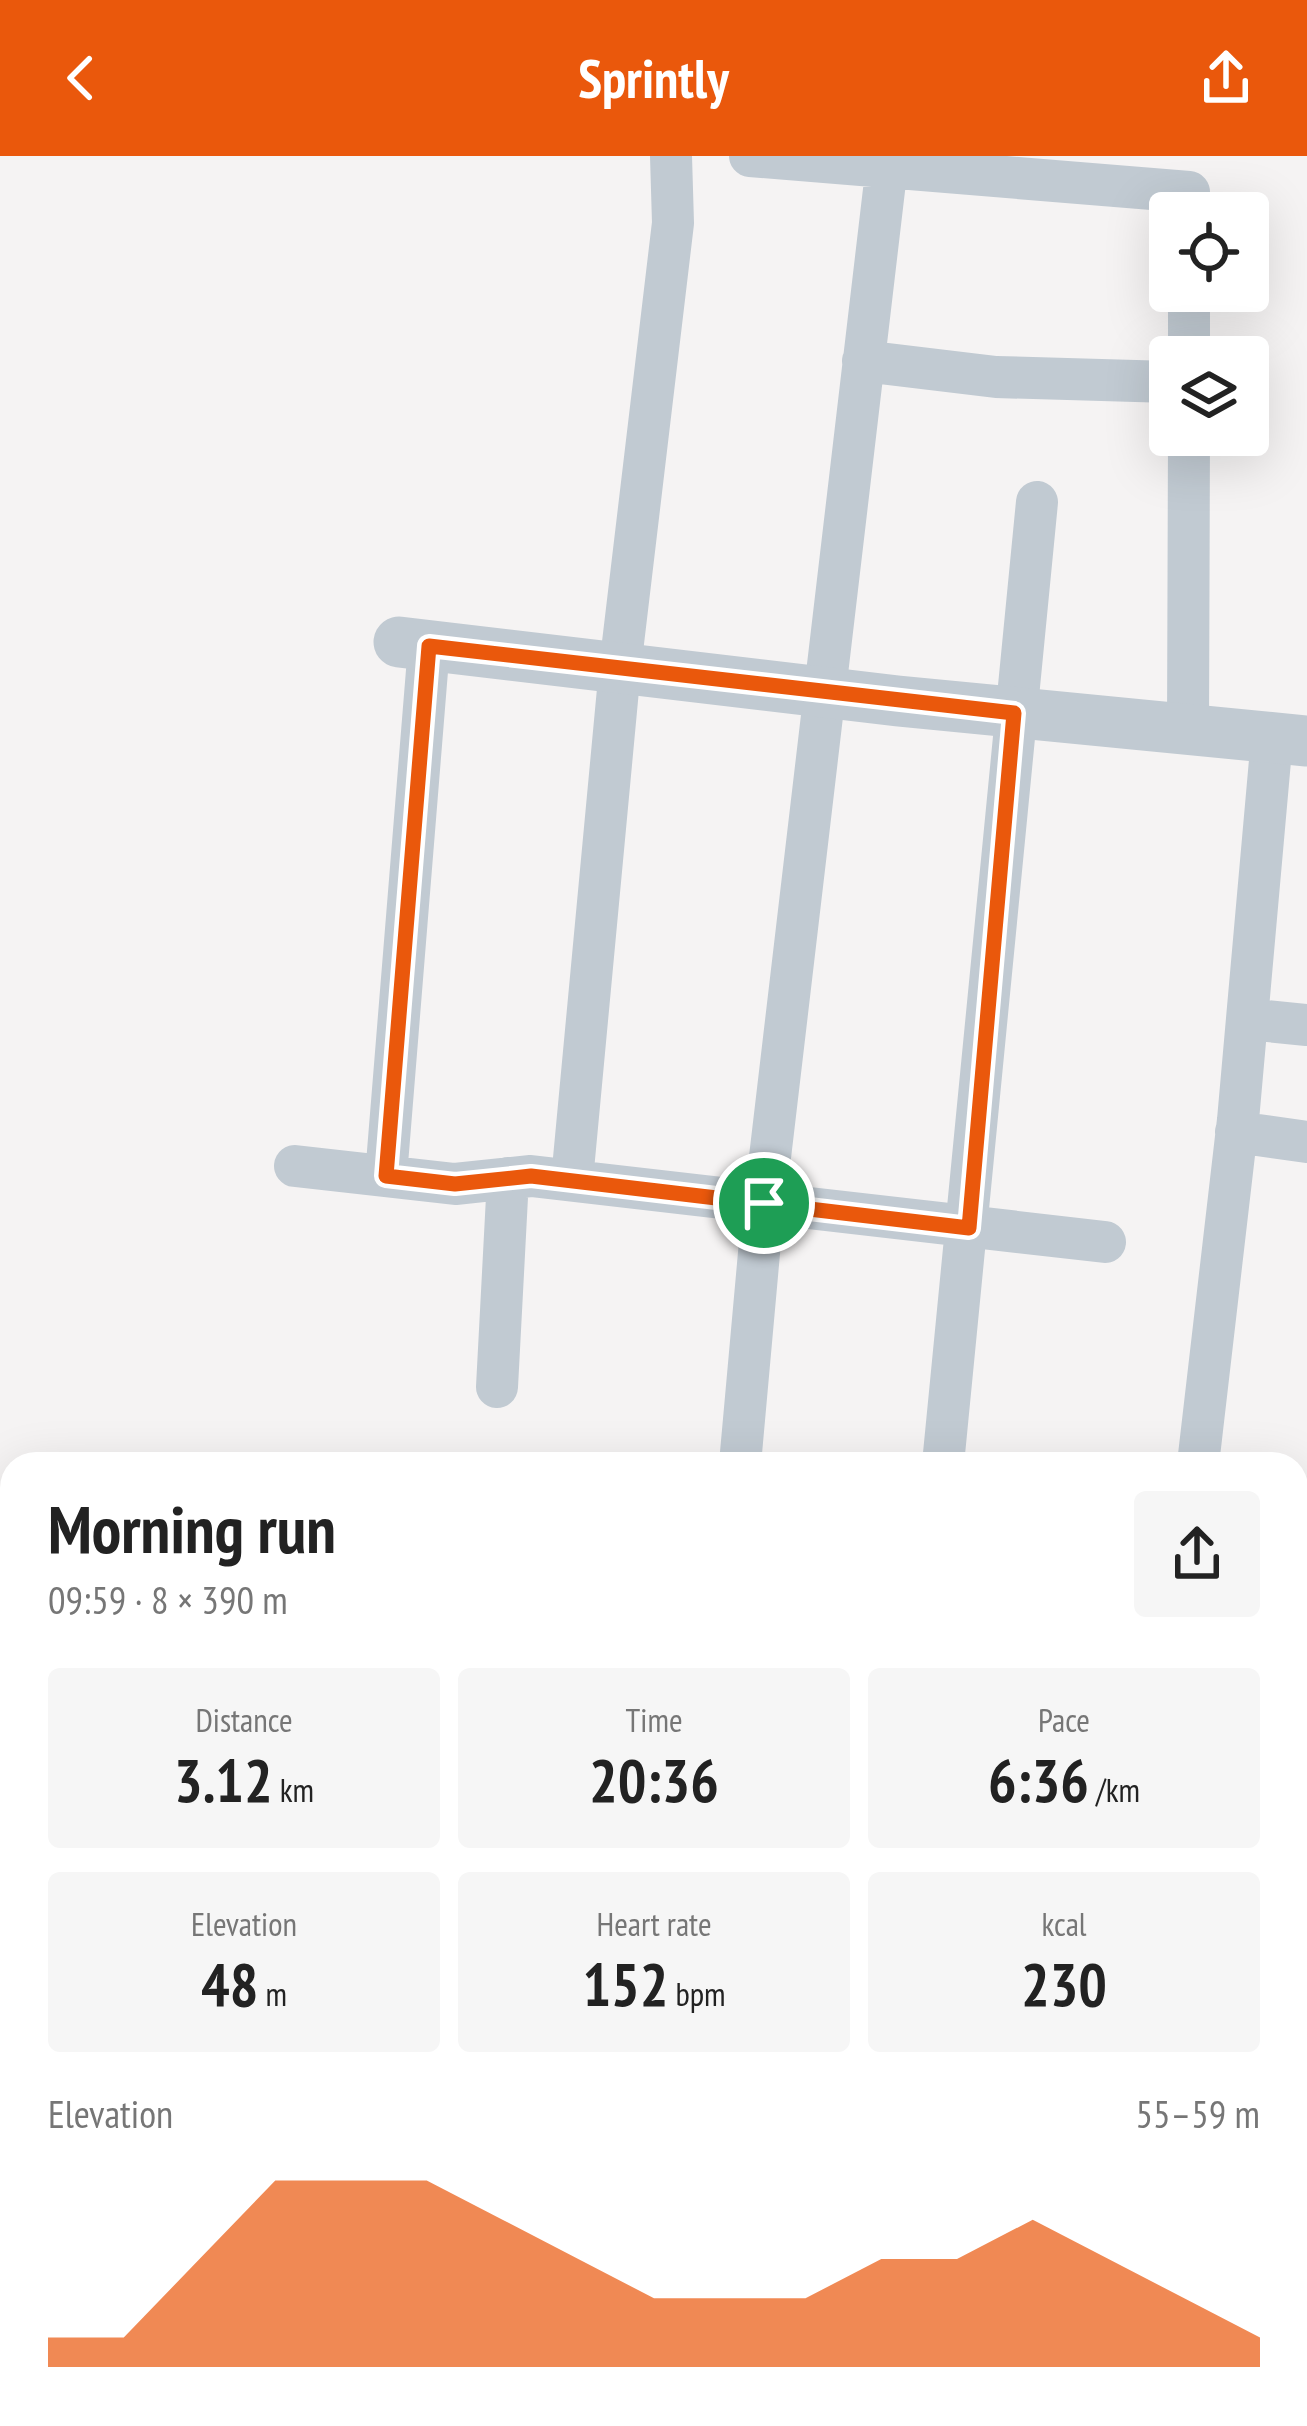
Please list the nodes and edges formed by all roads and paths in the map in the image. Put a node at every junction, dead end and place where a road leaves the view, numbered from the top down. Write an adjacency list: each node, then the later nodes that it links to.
1 (671, 156): 10 (street)
2 (750, 156): 3 (street)
3 (887, 162): 4 (street); 5 (street)
4 (1190, 187)
5 (863, 361): 6 (street); 11 (street)
6 (1149, 381)
7 (1189, 456): 13 (street)
8 (1037, 502): 12 (street)
9 (414, 644): 10 (street); 20 (street)
10 (620, 668): 11 (street); 22 (street)
11 (824, 692): 12 (street); 23 (street)
12 (1014, 713): 13 (street); 24 (street)
13 (1188, 730): 14 (street)
14 (1290, 739): 15 (street)
15 (1247, 1019): 16 (street); 17 (street)
16 (1307, 1025)
17 (1236, 1132): 18 (street); 29 (street)
18 (1307, 1142)
19 (295, 1166): 20 (street)
20 (386, 1176): 21 (street)
21 (508, 1178): 22 (street); 26 (street)
22 (572, 1180): 23 (street)
23 (764, 1203): 24 (street); 27 (street)
24 (969, 1228): 25 (street); 28 (street)
25 (1106, 1243)
26 (497, 1387)
27 (741, 1452)
28 (944, 1452)
29 (1199, 1452)

